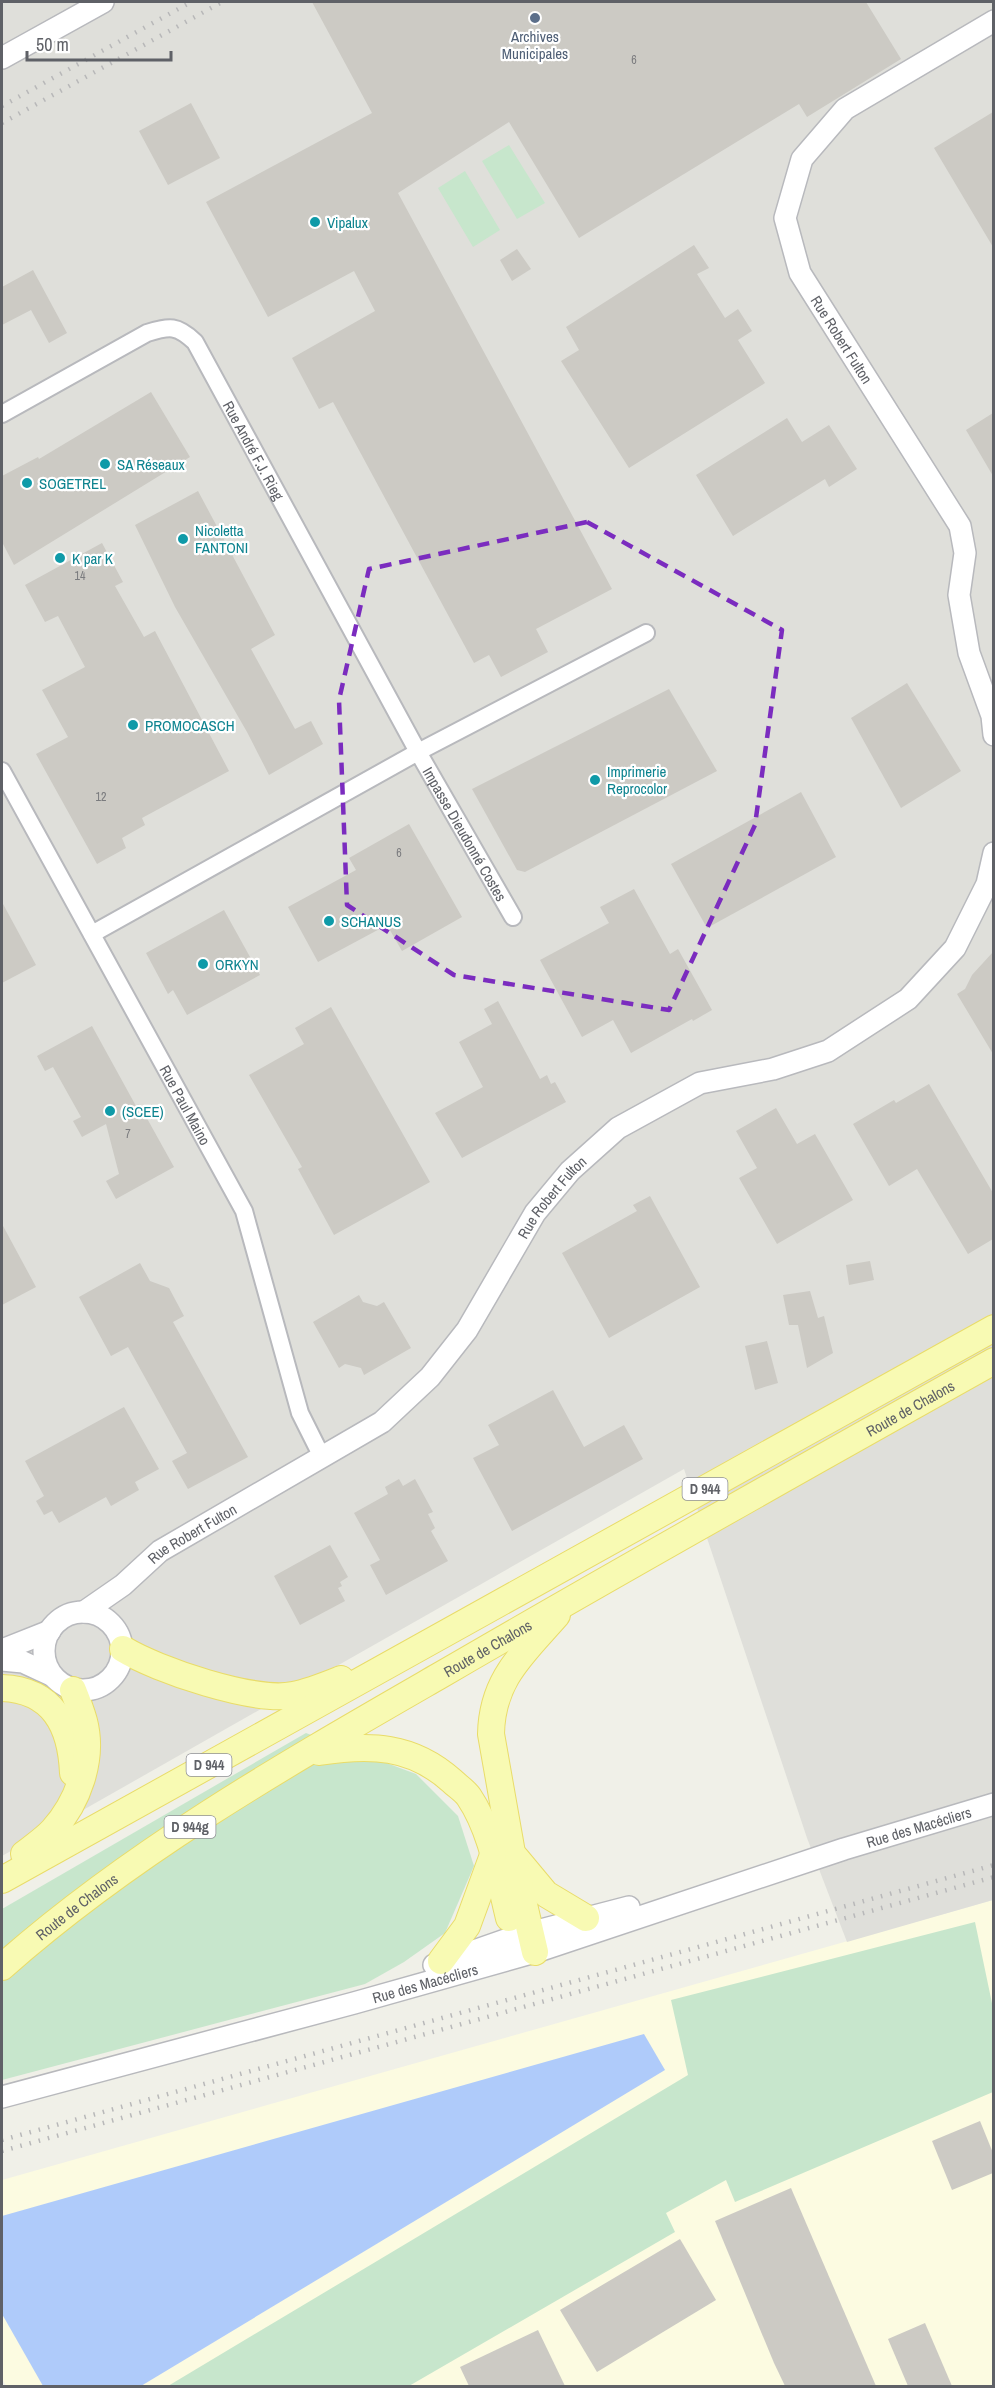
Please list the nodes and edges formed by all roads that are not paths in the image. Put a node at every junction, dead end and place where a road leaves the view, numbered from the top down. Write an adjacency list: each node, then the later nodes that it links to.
1 (103, 2): 3 (street)
2 (993, 21): 6 (street, Rue Robert Fulton)
3 (2, 58)
4 (2, 414): 7 (street, Rue André F.J. Rieg)
5 (645, 633): 7 (street)
6 (993, 735)
7 (417, 752): 11 (street, Impasse Dieudonné Costes); 12 (street)
8 (2, 771): 12 (street, Rue Paul Maino)
9 (993, 853): 10 (street, Rue Robert Fulton)
10 (990, 885): 15 (street, Rue Robert Fulton)
11 (513, 917)
12 (92, 934): 15 (street, Rue Paul Maino)
13 (993, 1328): 22 (main road, Route de Chalons / D 944)
14 (993, 1361): 17 (main road, Route de Chalons / D 944)
15 (322, 1457): 16 (street, Rue Robert Fulton)
16 (123, 1585): 18 (street, Rue Robert Fulton); 20 (street)
17 (570, 1599): 27 (main road, Route de Chalons / D 944); 31 (main road)
18 (84, 1612): 19 (street); 20 (street)
19 (50, 1631): 21 (street); 24 (street)
20 (120, 1641): 22 (main road); 26 (street)
21 (2, 1650)
22 (417, 1651): 33 (main road, Route de Chalons / D 944)
23 (2, 1660): 24 (street)
24 (51, 1675): 26 (street)
25 (2, 1688): 29 (main road)
26 (73, 1690): 29 (main road)
27 (308, 1754): 31 (main road); 37 (main road, Route de Chalons / D 944g)
28 (993, 1804): 30 (street, Rue des Macécliers)
29 (69, 1807): 32 (main road)
30 (844, 1850): 34 (street, Rue des Macécliers); 35 (street, Rue des Macécliers)
31 (502, 1854): 34 (main road); 35 (main road); 36 (main road)
32 (2, 1868)
33 (2, 1880)
34 (586, 1918): 35 (street, Rue des Macécliers)
35 (525, 1944): 36 (street, Rue des Macécliers); 38 (street, Rue des Macécliers)
36 (441, 1961): 38 (street, Rue des Macécliers)
37 (2, 1967)
38 (354, 2003): 39 (street, Rue des Macécliers)
39 (2, 2097)

